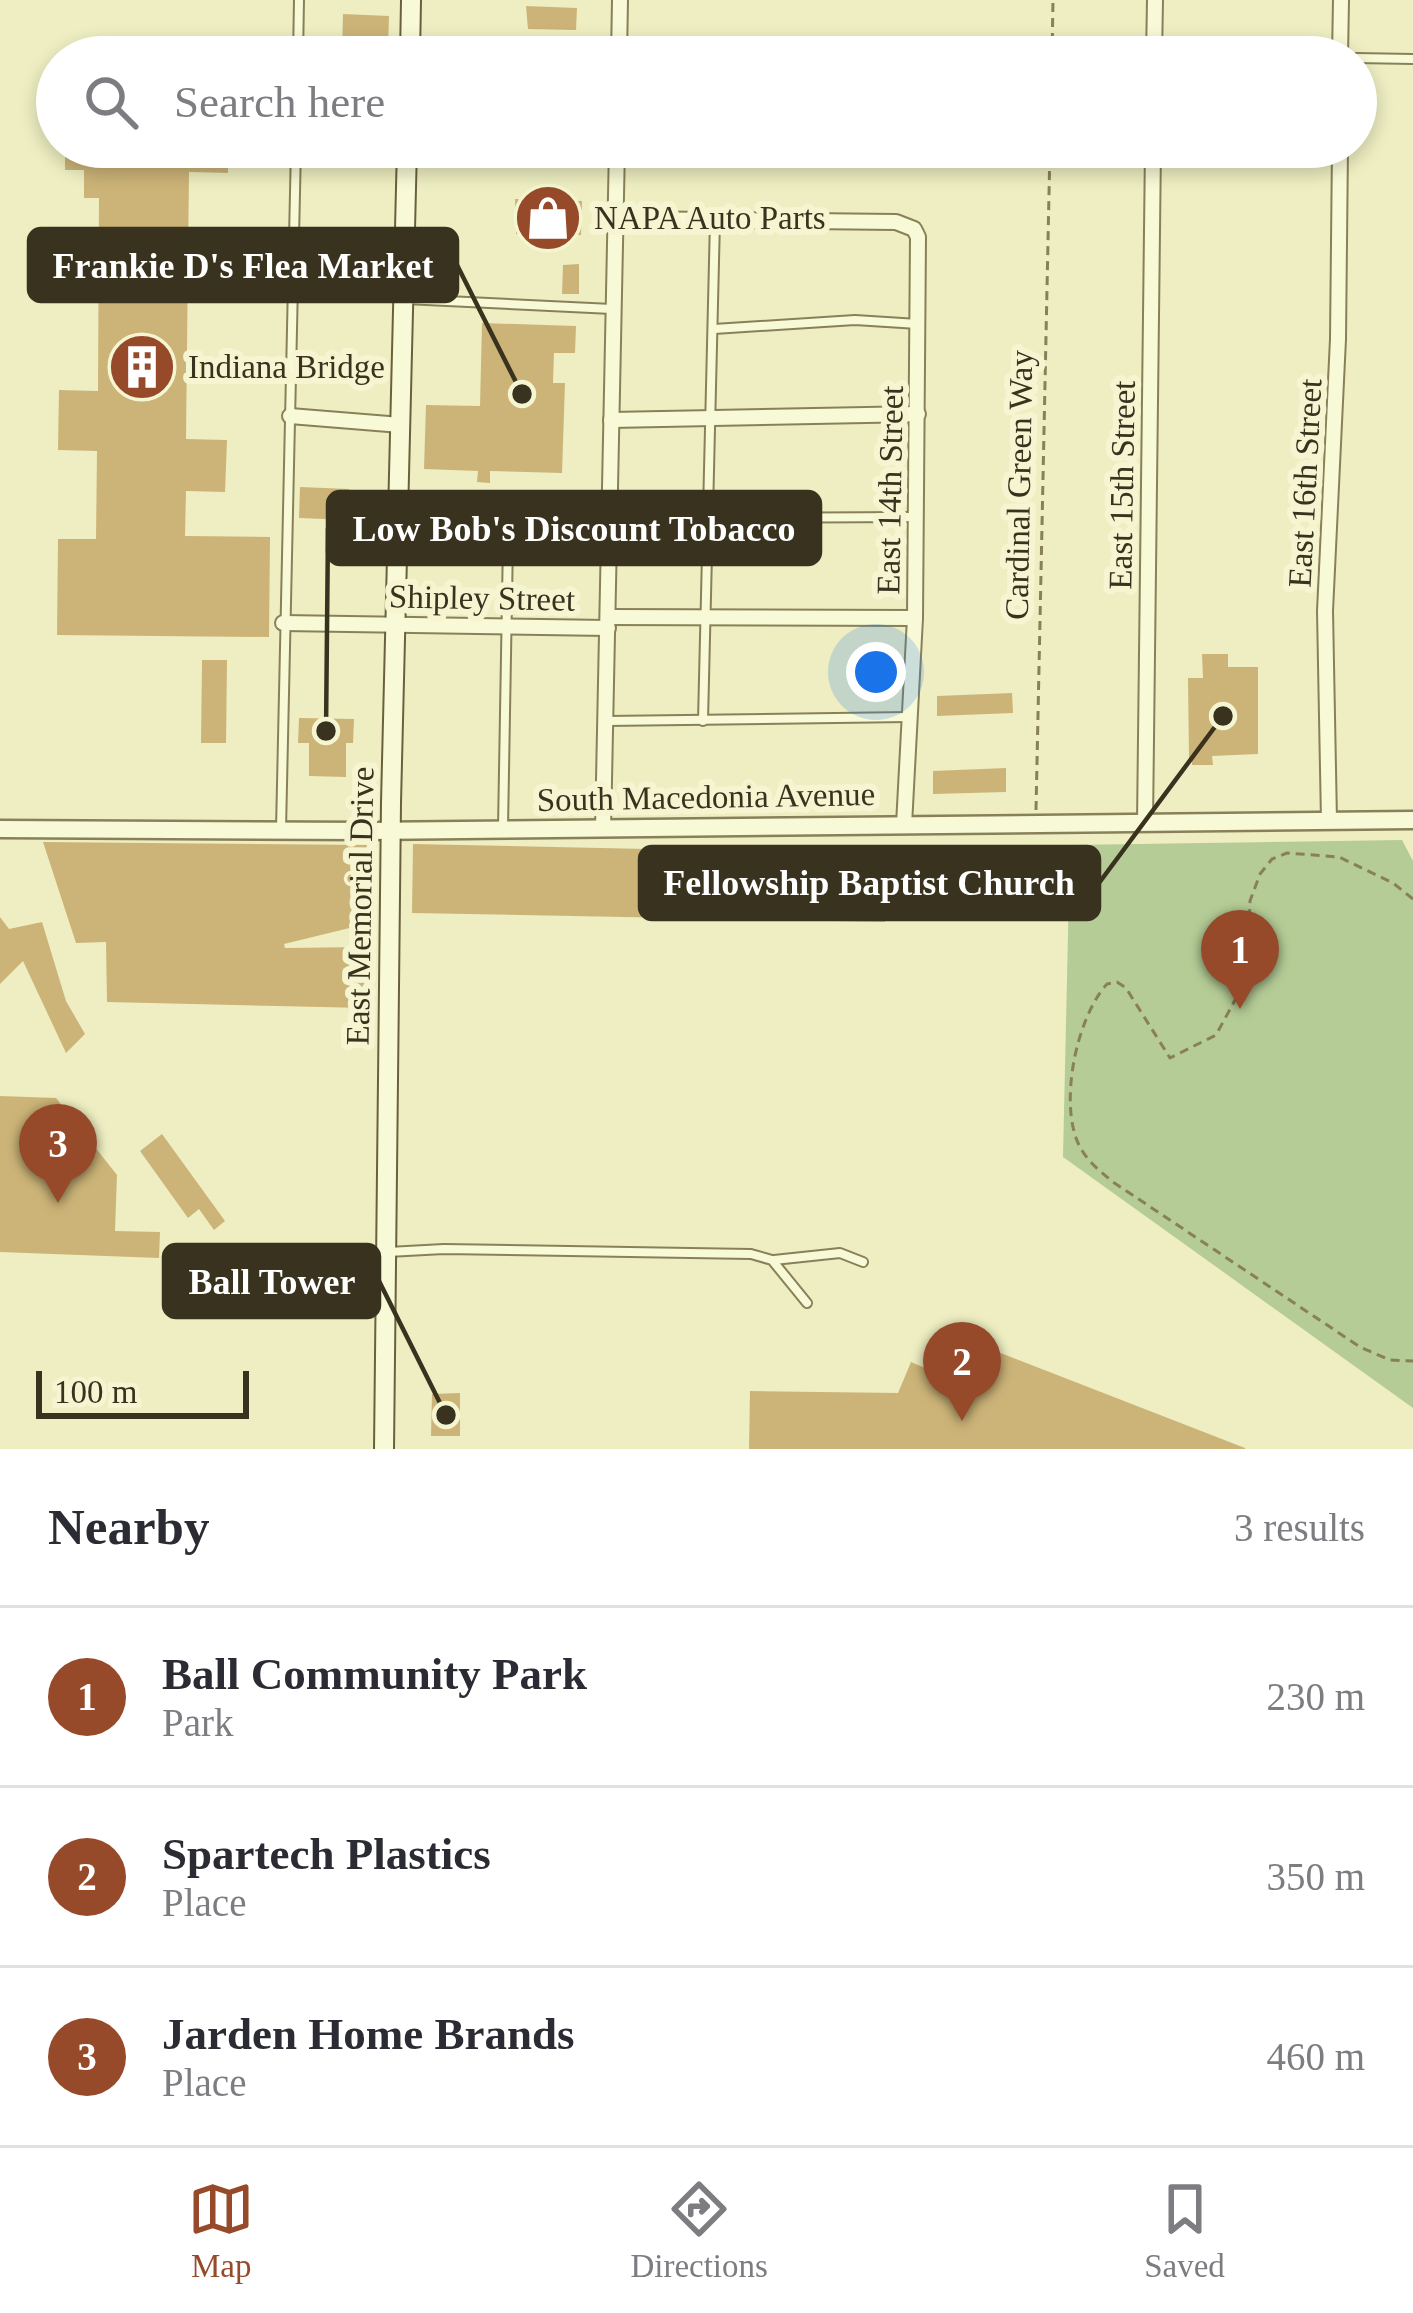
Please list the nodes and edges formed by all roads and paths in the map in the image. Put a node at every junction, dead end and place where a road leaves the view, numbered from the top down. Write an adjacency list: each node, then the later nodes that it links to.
1 (299, 0): 7 (lane)
2 (411, 0): 8 (main road)
3 (620, 0): 9 (street)
4 (1054, 0): 10 (path)
5 (1155, 0): 11 (street)
6 (1341, 0): 12 (street)
7 (298, 36)
8 (410, 36)
9 (619, 36)
10 (1053, 36)
11 (1154, 36)
12 (1340, 36)
13 (1377, 58): 14 (lane)
14 (1413, 59)
15 (296, 168): 28 (lane)
16 (407, 168): 23 (main road, East Memorial Drive)
17 (616, 168): 21 (street)
18 (1050, 168): 47 (path, Cardinal Green Way)
19 (1153, 168): 46 (street, East 15th Street)
20 (1340, 168): 45 (street, East 16th Street)
21 (615, 219): 22 (street); 24 (street)
22 (715, 220): 25 (street, East 14th Street); 26 (lane)
23 (404, 298): 24 (lane); 31 (main road, East Memorial Drive)
24 (614, 309): 30 (street)
25 (919, 324): 26 (lane); 27 (street, East 14th Street)
26 (714, 329): 29 (lane)
27 (918, 414): 29 (street); 32 (street, East 14th Street)
28 (290, 416): 31 (street); 38 (lane)
29 (707, 418): 30 (street); 33 (lane)
30 (611, 420): 37 (street)
31 (401, 425): 39 (main road, East Memorial Drive)
32 (916, 517): 33 (lane); 36 (street, East 14th Street)
33 (707, 518): 35 (lane)
34 (508, 541): 40 (lane)
35 (704, 618): 36 (street, Shipley Street); 37 (street, Shipley Street); 43 (lane)
36 (915, 619): 41 (street, East 14th Street)
37 (608, 622): 40 (street, Shipley Street); 42 (street)
38 (284, 623): 39 (street, Shipley Street); 52 (lane)
39 (394, 624): 40 (street, Shipley Street); 53 (main road, East Memorial Drive)
40 (504, 627): 51 (lane)
41 (910, 716): 43 (lane); 48 (street, East 14th Street)
42 (605, 721): 43 (lane); 50 (street)
43 (703, 722)
44 (1413, 820): 45 (street, South Macedonia Avenue)
45 (1329, 821): 46 (street, South Macedonia Avenue)
46 (1145, 823): 47 (street, South Macedonia Avenue)
47 (1036, 824): 48 (street, South Macedonia Avenue)
48 (904, 825): 50 (street, South Macedonia Avenue)
49 (0, 829): 52 (street, South Macedonia Avenue)
50 (603, 829): 51 (street, South Macedonia Avenue)
51 (503, 830): 53 (street, South Macedonia Avenue)
52 (280, 831): 53 (street, South Macedonia Avenue)
53 (390, 831): 55 (main road, East Memorial Drive)
54 (1413, 899): 59 (path)
55 (387, 1252): 56 (lane); 60 (main road, East Memorial Drive)
56 (772, 1260): 57 (lane); 58 (lane)
57 (863, 1262)
58 (807, 1303)
59 (1413, 1361)
60 (384, 1449)

